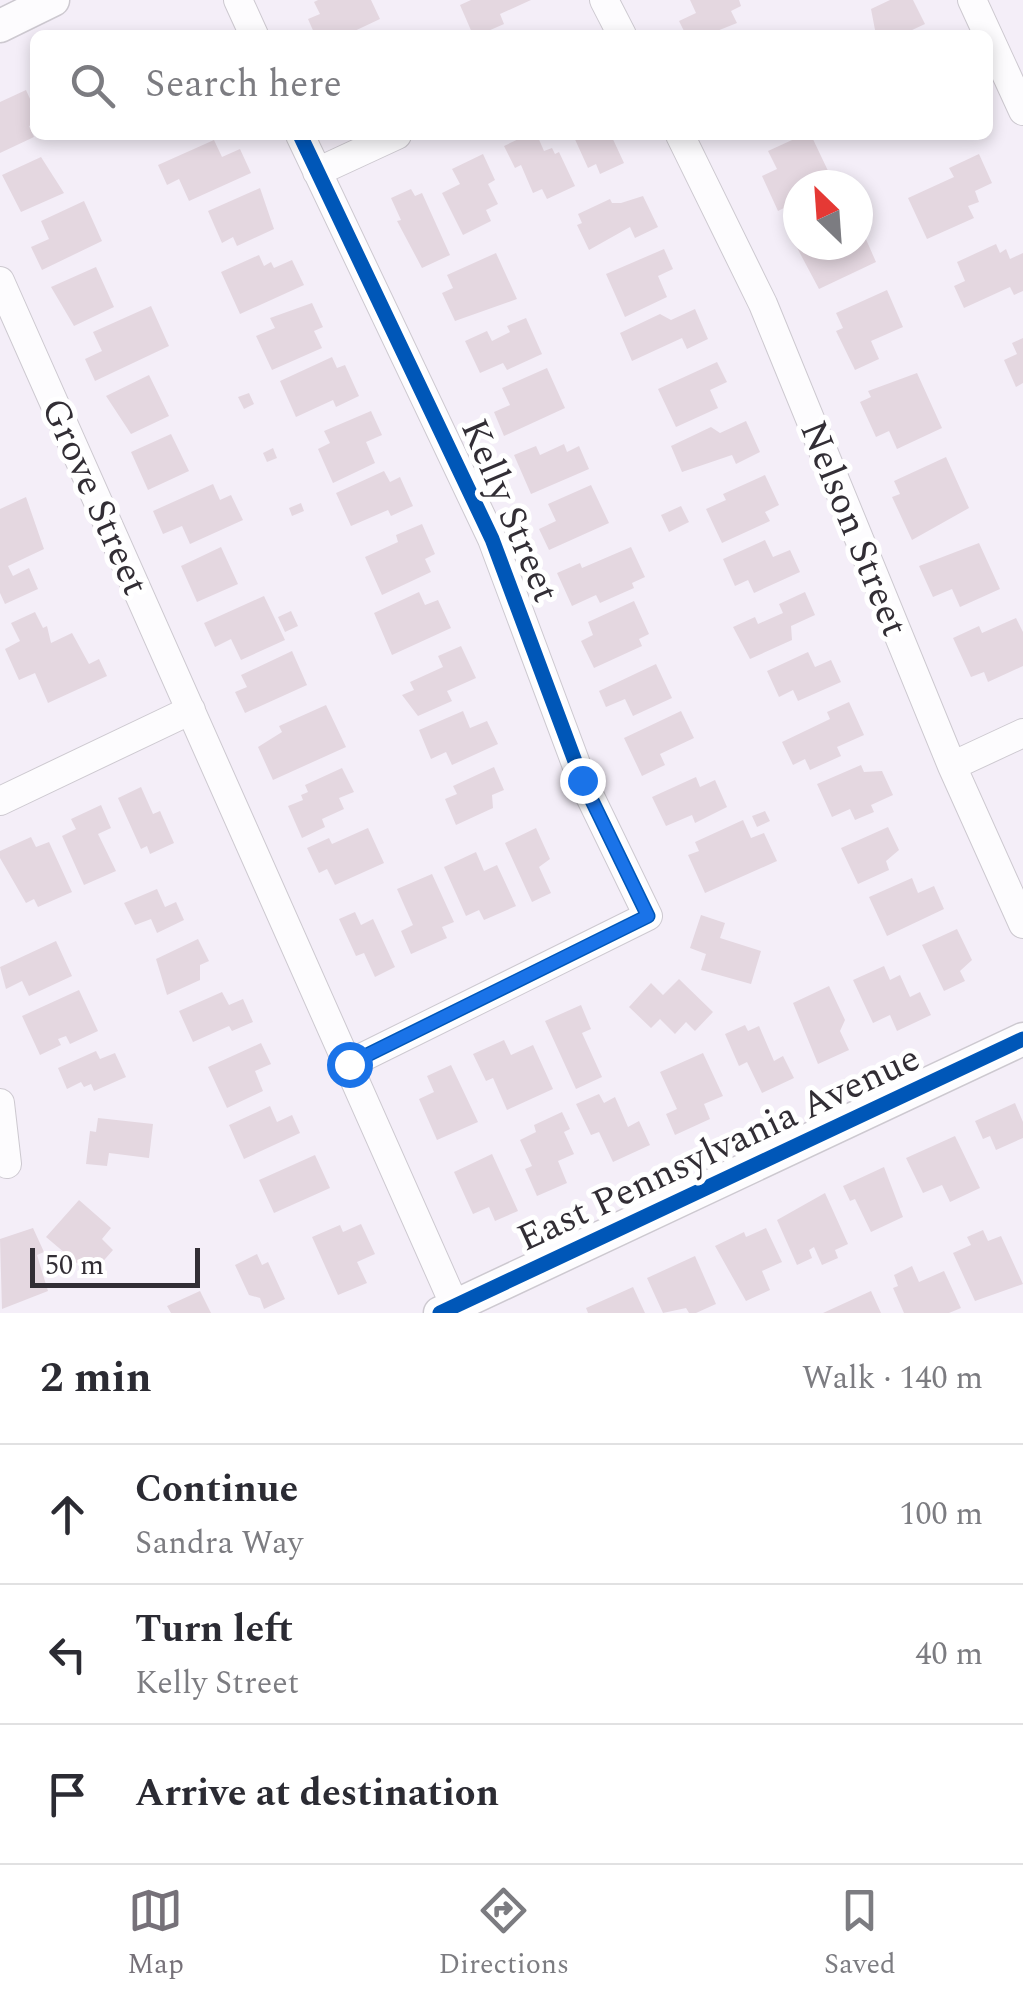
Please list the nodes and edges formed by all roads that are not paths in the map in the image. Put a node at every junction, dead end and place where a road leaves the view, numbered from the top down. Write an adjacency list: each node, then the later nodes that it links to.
1 (53, 0): 5 (street)
2 (238, 0): 6 (street)
3 (604, 0): 7 (street)
4 (972, 0): 8 (street)
5 (0, 26)
6 (252, 30)
7 (616, 30)
8 (986, 30)
9 (993, 46): 10 (street)
10 (1023, 112)
11 (302, 140): 14 (street, Kelly Street)
12 (386, 140): 14 (street)
13 (682, 140): 18 (street, Nelson Street)
14 (317, 172): 22 (street, Kelly Street)
15 (0, 282): 16 (street, Grove Street)
16 (191, 710): 19 (street); 22 (street, Grove Street)
17 (1023, 733): 18 (street)
18 (952, 766): 20 (street, Nelson Street)
19 (0, 801)
20 (1023, 924)
21 (1023, 1039): 25 (street, East Pennsylvania Avenue)
22 (349, 1064): 25 (street, Grove Street)
23 (0, 1103): 24 (street)
24 (7, 1164)
25 (451, 1311)

